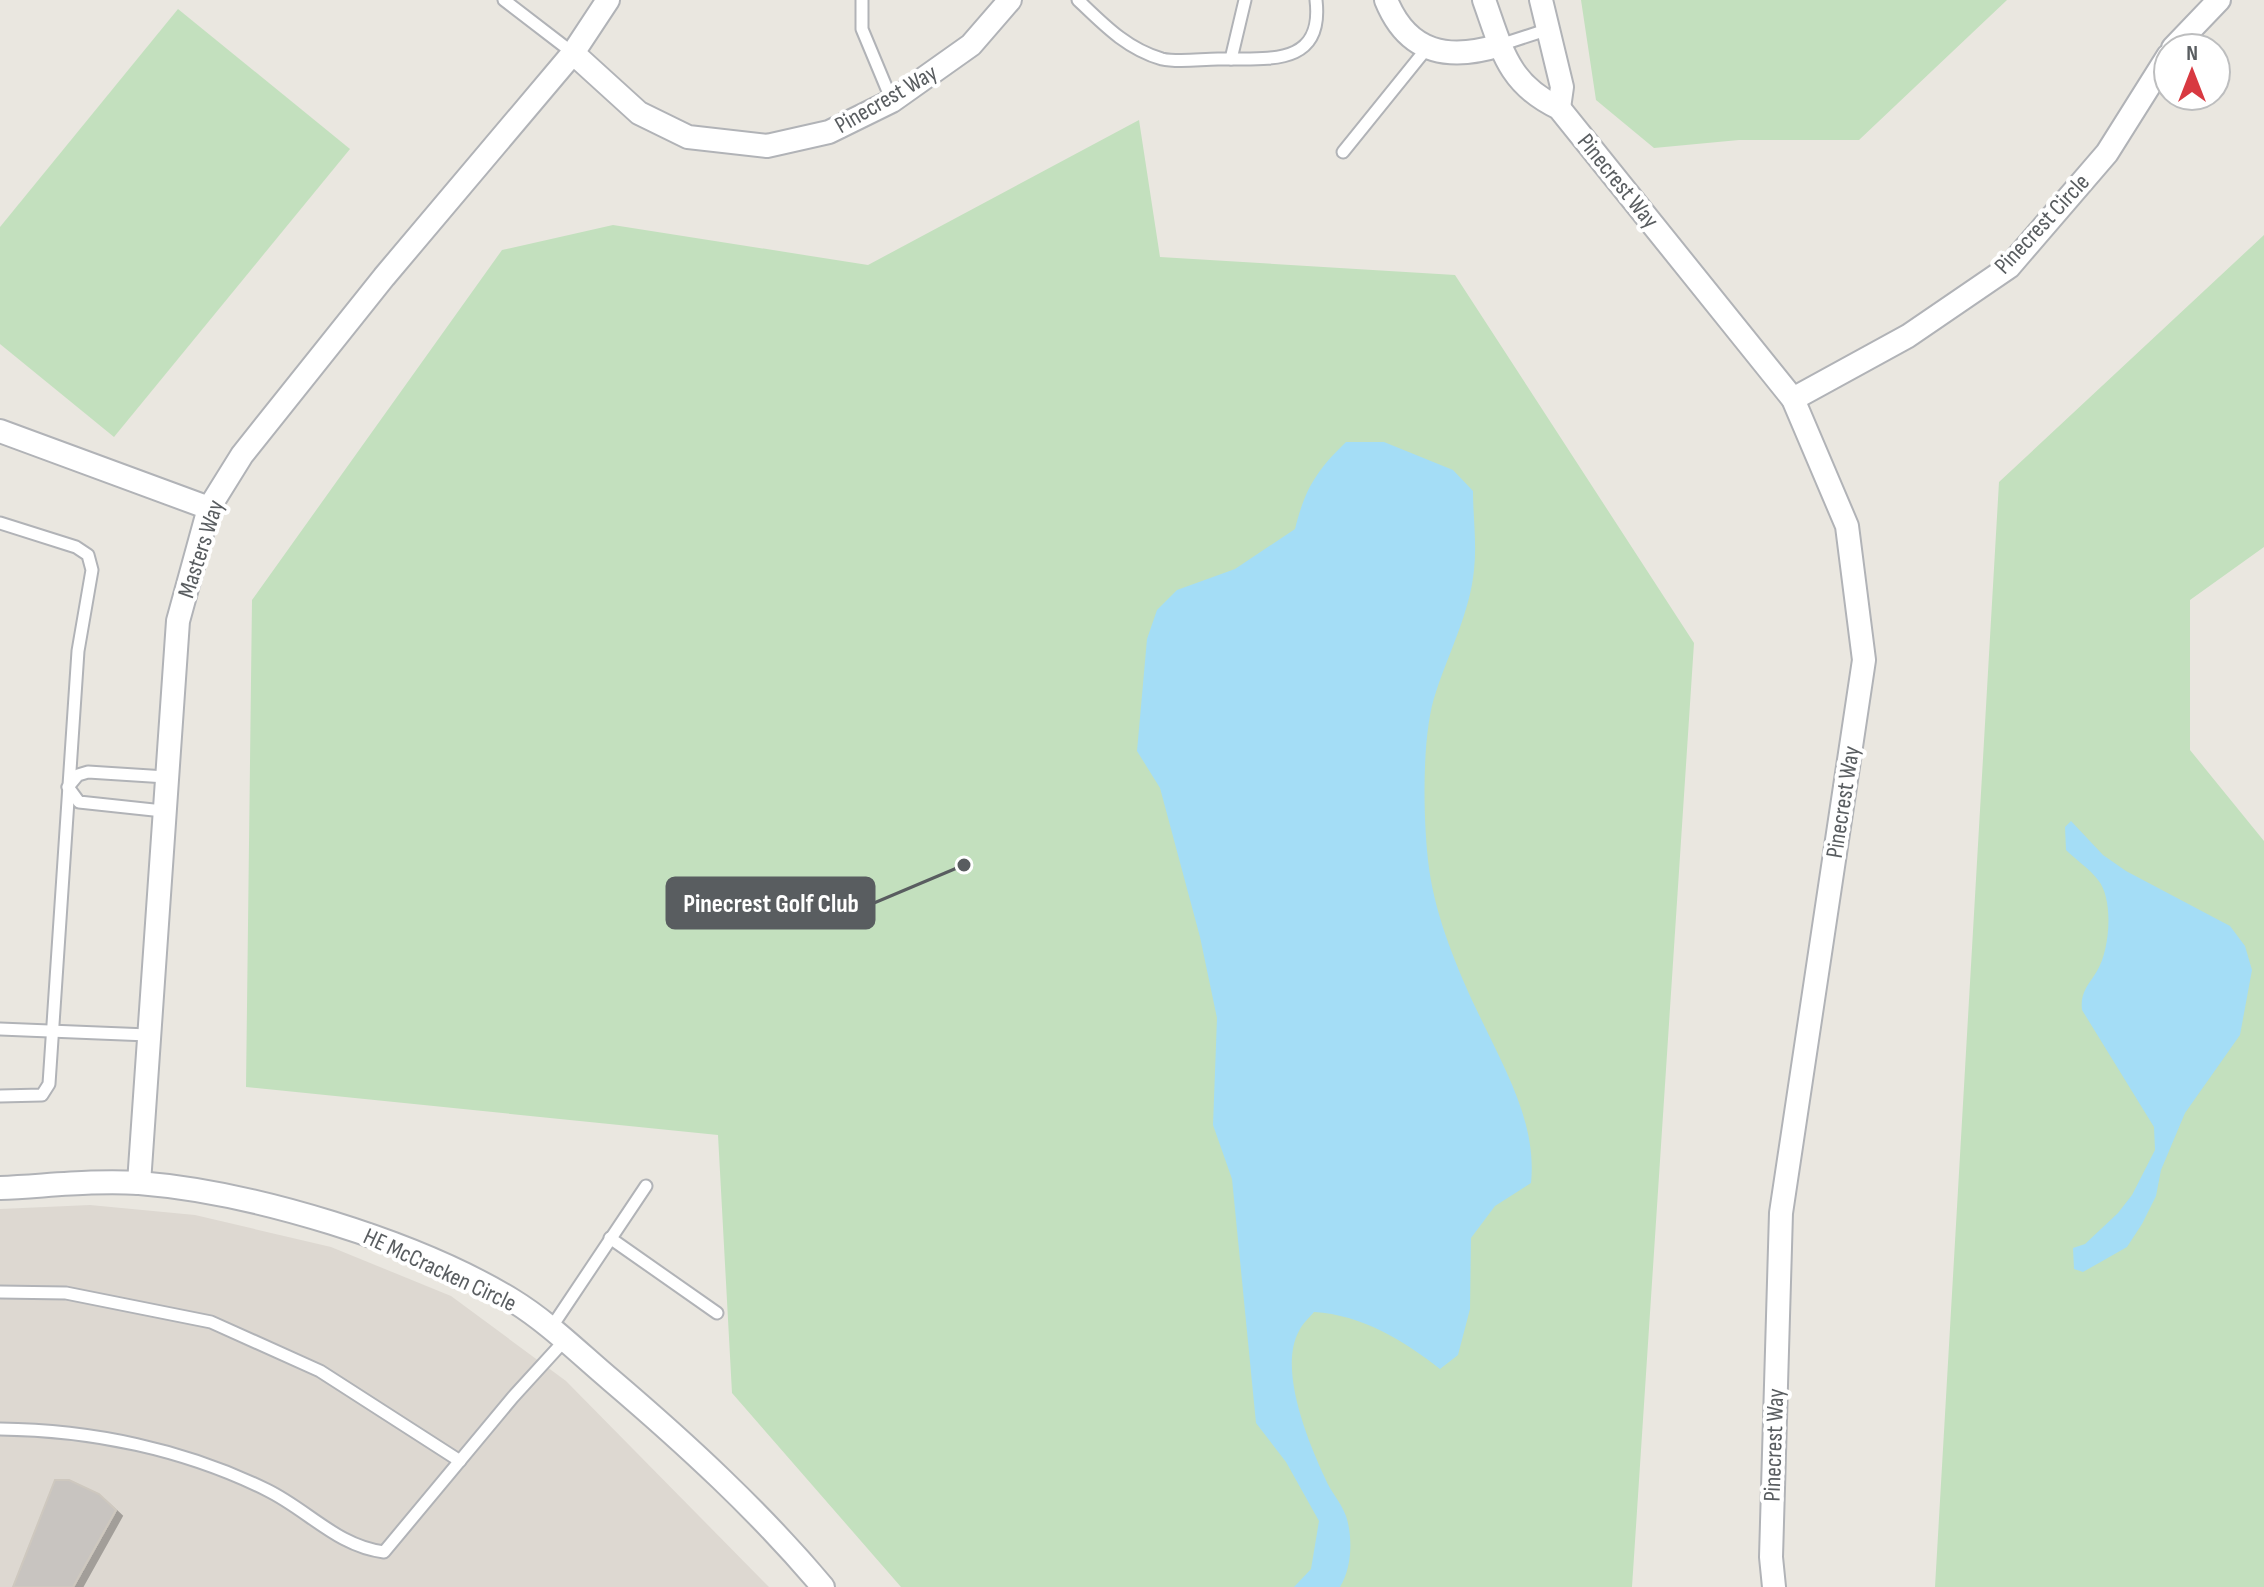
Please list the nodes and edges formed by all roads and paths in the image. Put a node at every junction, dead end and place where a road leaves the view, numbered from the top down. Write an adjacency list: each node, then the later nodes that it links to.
1 (504, 0): 16 (lane)
2 (608, 0): 16 (street, Masters Way)
3 (862, 0): 19 (lane)
4 (1010, 0): 19 (street, Pinecrest Way)
5 (1078, 0): 17 (lane)
6 (1245, 0): 17 (lane)
7 (1316, 0): 17 (lane)
8 (1386, 0): 15 (street)
9 (1484, 0): 14 (street, Pinecrest Way)
10 (1541, 0): 12 (street)
11 (2219, 0): 13 (street)
12 (1549, 29): 14 (lane); 20 (street)
13 (2188, 32)
14 (1500, 45): 15 (street); 20 (street, Pinecrest Way)
15 (1427, 48): 21 (lane)
16 (573, 53): 19 (street, Pinecrest Way); 24 (street, Masters Way)
17 (1231, 59)
18 (2152, 81): 22 (street, Pinecrest Circle)
19 (892, 101)
20 (1559, 108): 22 (street, Pinecrest Way)
21 (1343, 152)
22 (1793, 399): 43 (street, Pinecrest Way)
23 (0, 431): 24 (street)
24 (209, 508): 26 (street, Masters Way)
25 (0, 523): 27 (lane)
26 (166, 777): 27 (lane); 28 (street, Masters Way)
27 (68, 787): 28 (lane); 30 (lane)
28 (163, 811): 31 (street, Masters Way)
29 (0, 1029): 30 (lane)
30 (51, 1031): 31 (lane); 32 (lane)
31 (148, 1035): 33 (street, Masters Way)
32 (0, 1096)
33 (139, 1183): 35 (street, HE McCracken Circle); 39 (street, HE McCracken Circle)
34 (646, 1186): 36 (lane)
35 (0, 1188)
36 (610, 1238): 38 (lane); 39 (lane)
37 (0, 1292): 41 (lane)
38 (717, 1313)
39 (558, 1334): 41 (lane); 42 (street, HE McCracken Circle)
40 (0, 1429): 41 (lane)
41 (460, 1461)
42 (823, 1587)
43 (1774, 1587)

